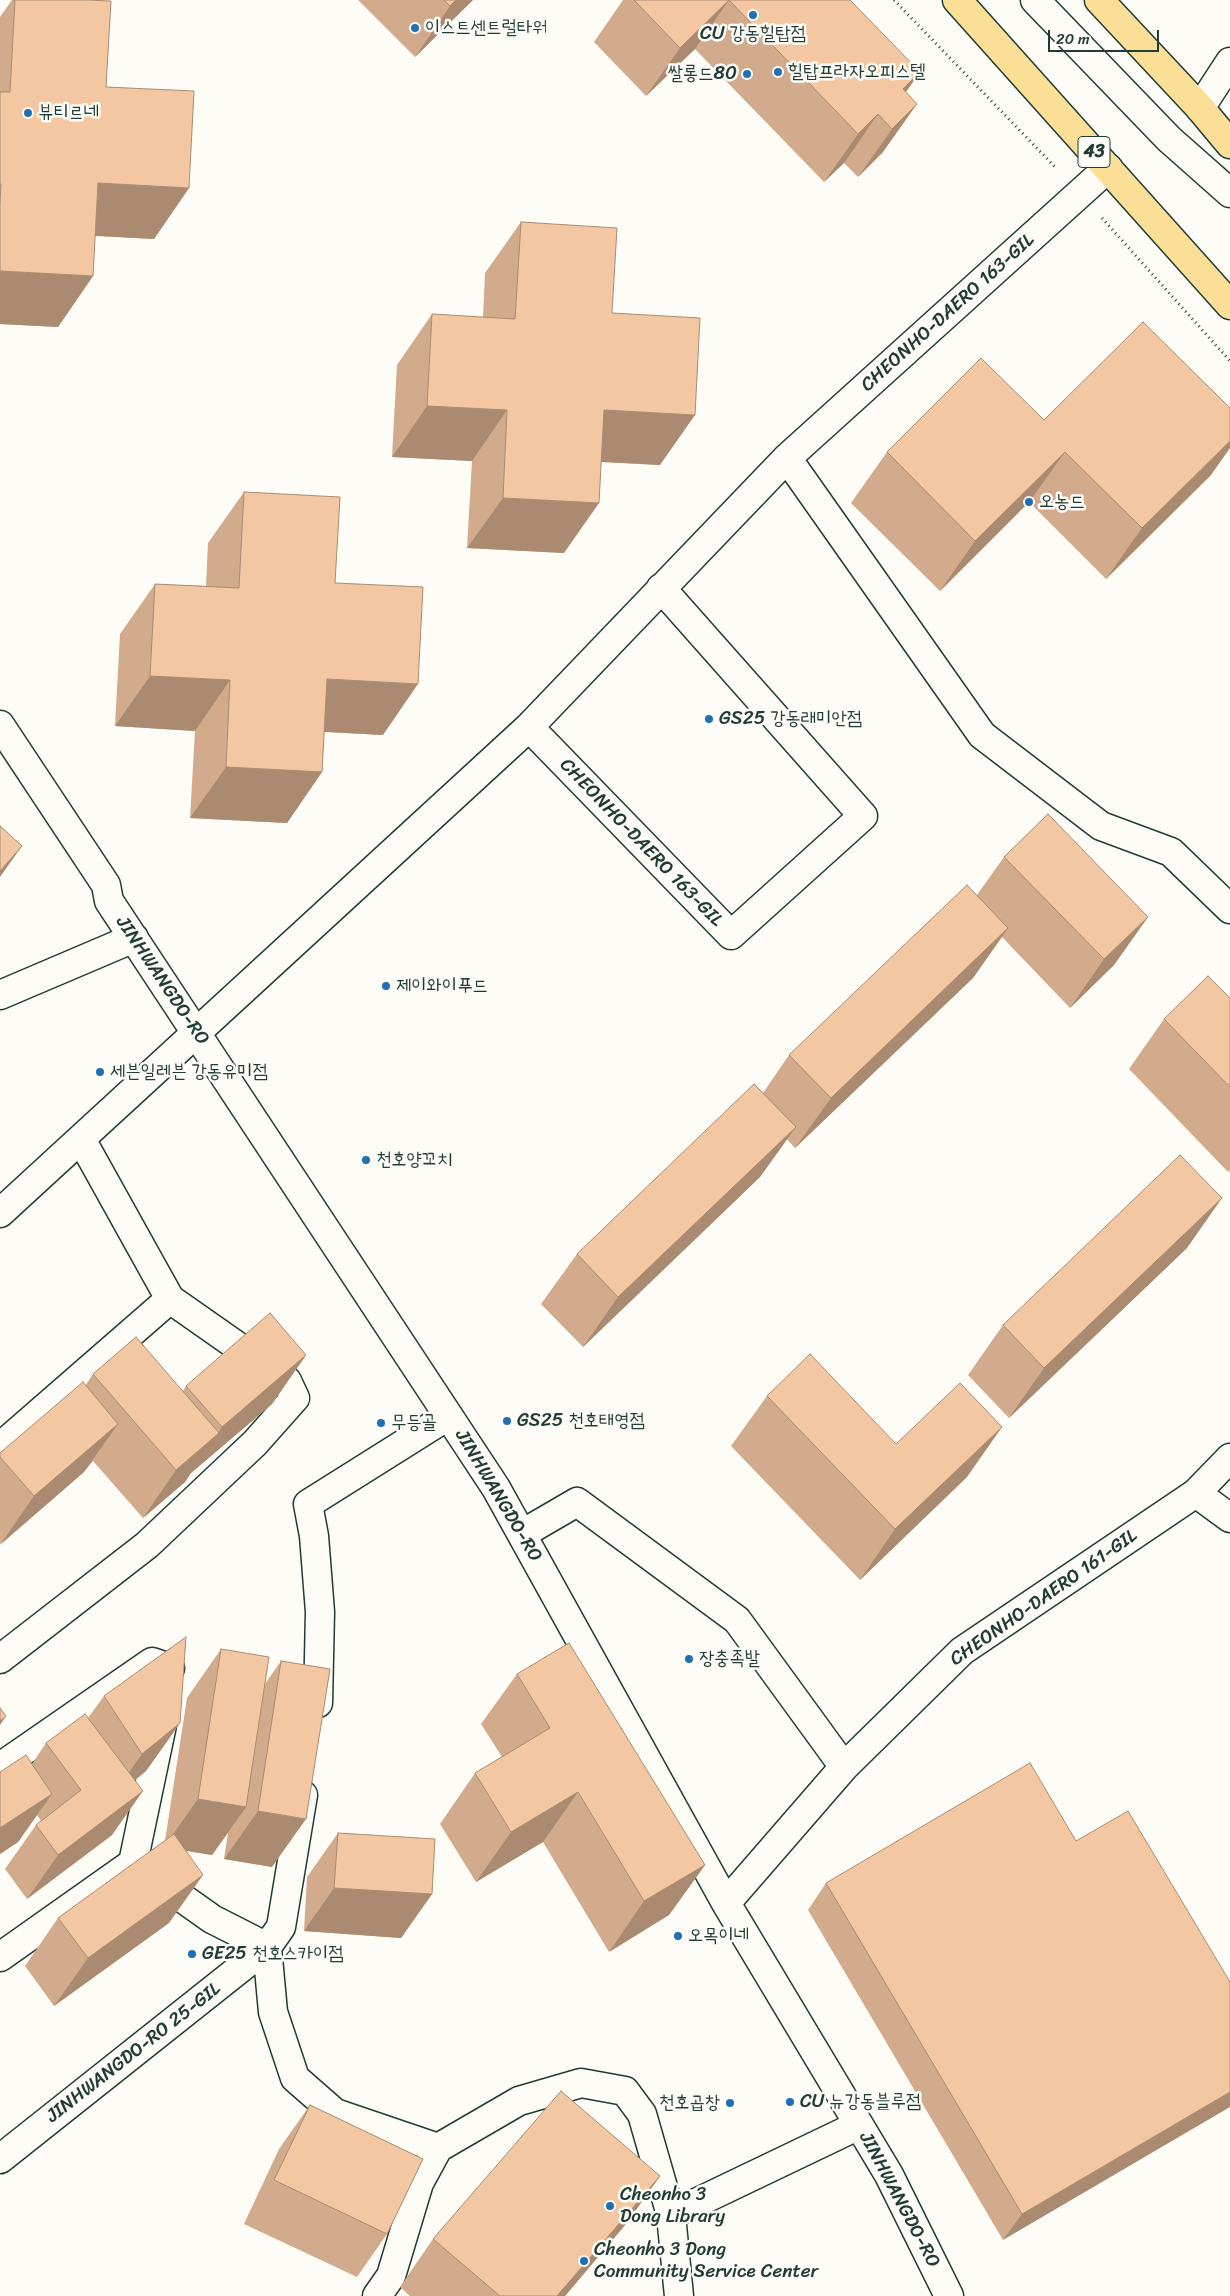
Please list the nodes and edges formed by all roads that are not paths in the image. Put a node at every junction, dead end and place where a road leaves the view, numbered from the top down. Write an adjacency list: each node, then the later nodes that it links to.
1 (958, 0): 7 (main road, 43)
2 (1035, 0): 8 (street)
3 (1099, 0): 5 (main road)
4 (1230, 62): 5 (street)
5 (1200, 108): 6 (main road)
6 (1230, 144)
7 (1108, 168): 9 (main road, 43); 10 (street, CHEONHO-DAERO 163-GIL)
8 (1230, 193)
9 (1230, 305)
10 (788, 458): 11 (street, CHEONHO-DAERO 163-GIL); 14 (street)
11 (661, 588): 13 (street, CHEONHO-DAERO 163-GIL); 13 (street, CHEONHO-DAERO 163-GIL)
12 (0, 725): 15 (street, JINHWANGDO-RO)
13 (529, 727): 17 (street, CHEONHO-DAERO 163-GIL)
14 (1230, 909)
15 (134, 938): 16 (street); 17 (street, JINHWANGDO-RO)
16 (0, 995)
17 (198, 1033): 18 (street, CHEONHO-DAERO 163-GIL); 21 (street, JINHWANGDO-RO)
18 (81, 1139): 19 (street, CHEONHO-DAERO 163-GIL); 20 (street)
19 (0, 1213)
20 (170, 1299): 22 (street); 27 (street)
21 (448, 1416): 26 (street, JINHWANGDO-RO); 28 (street)
22 (0, 1447)
23 (1230, 1458): 24 (street, CHEONHO-DAERO 161-GIL)
24 (1196, 1493): 25 (street); 30 (street, CHEONHO-DAERO 161-GIL)
25 (1230, 1518)
26 (522, 1534): 30 (street); 33 (street, JINHWANGDO-RO)
27 (0, 1659)
28 (315, 1723)
29 (0, 1767): 32 (street)
30 (844, 1767): 33 (street, CHEONHO-DAERO 161-GIL)
31 (307, 1772): 34 (street, JINHWANGDO-RO 25-GIL)
32 (133, 1863): 34 (street); 35 (street)
33 (726, 1903): 36 (street, JINHWANGDO-RO)
34 (267, 1947): 37 (street); 38 (street, JINHWANGDO-RO 25-GIL)
35 (0, 1957)
36 (860, 2125): 39 (street); 42 (street, JINHWANGDO-RO)
37 (438, 2148): 39 (street); 40 (street)
38 (0, 2158)
39 (671, 2215): 41 (street)
40 (377, 2296)
41 (679, 2296)
42 (949, 2296)

